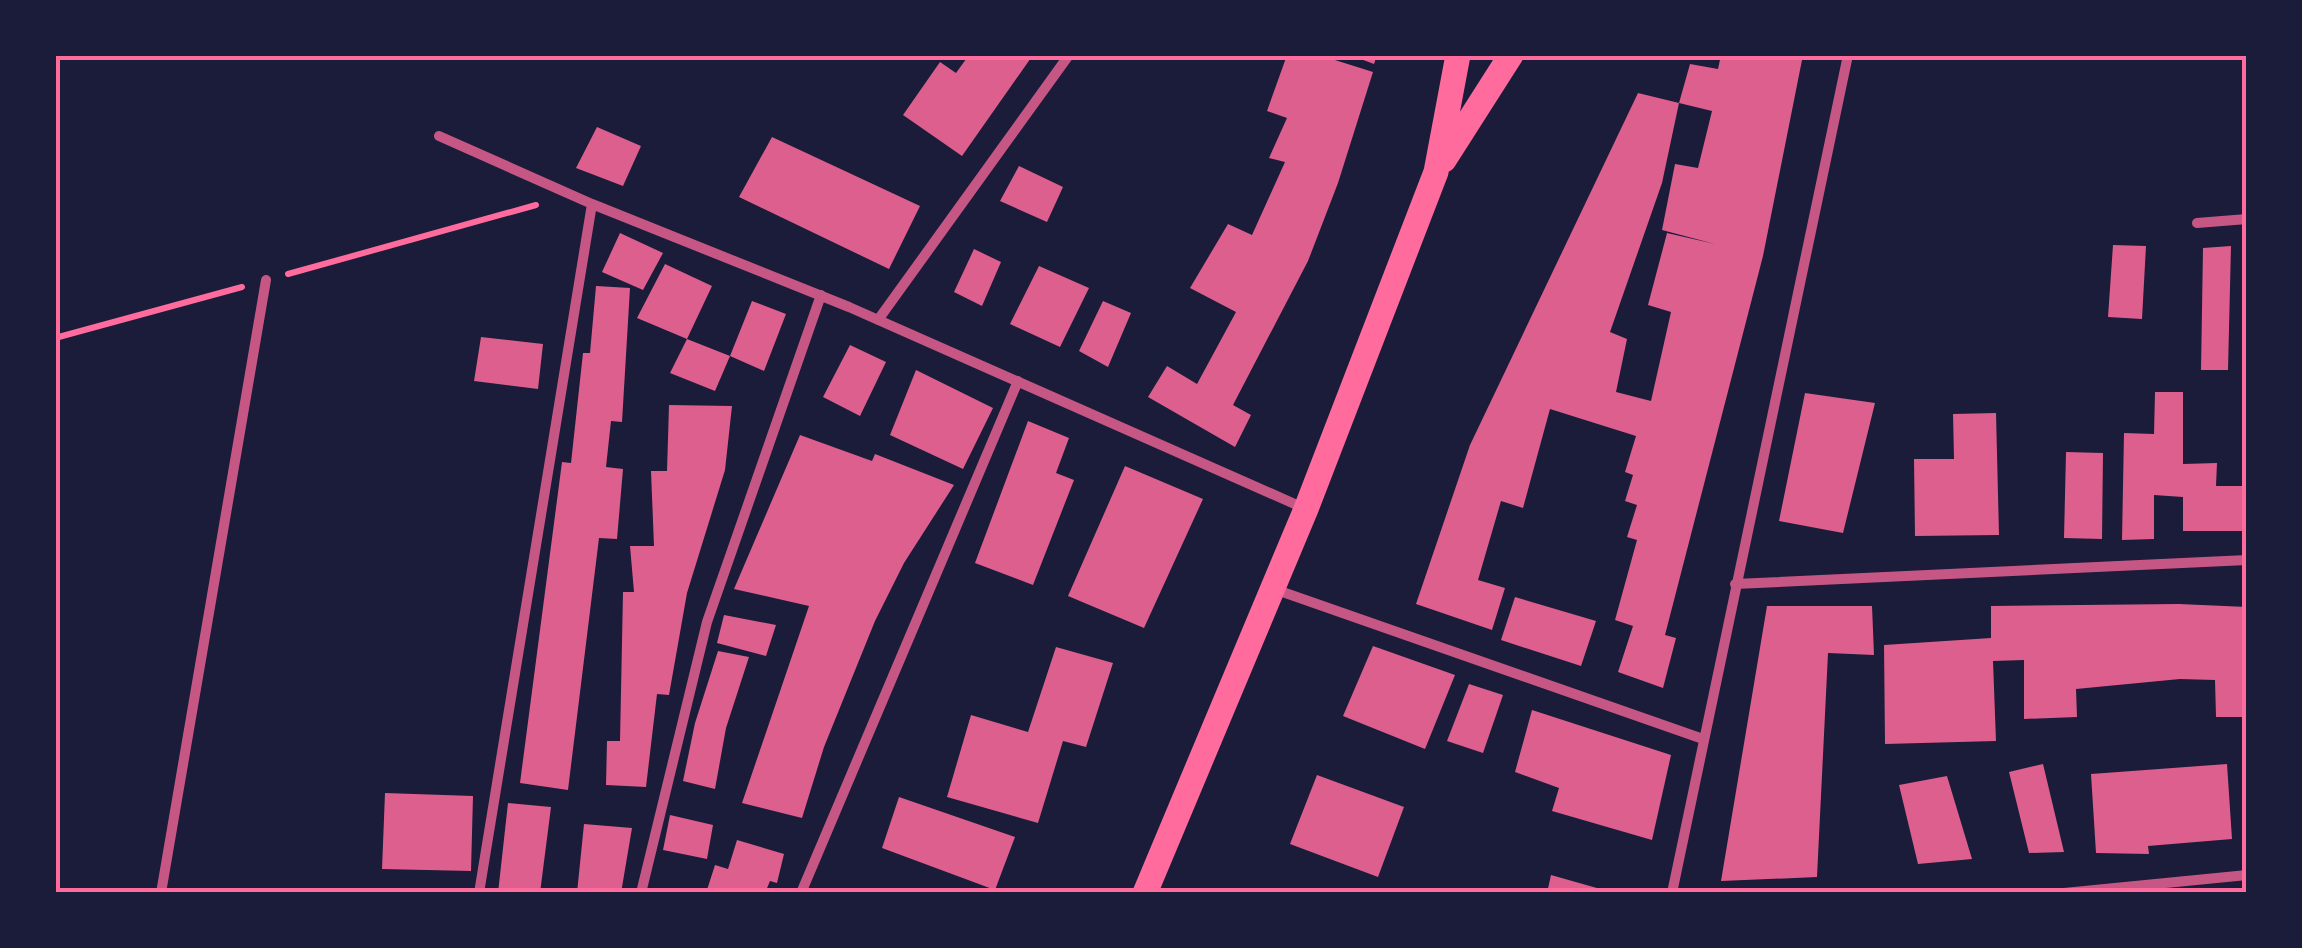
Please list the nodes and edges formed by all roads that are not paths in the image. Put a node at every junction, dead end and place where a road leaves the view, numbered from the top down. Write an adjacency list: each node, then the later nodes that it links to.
1 (1068, 55): 12 (street)
2 (1458, 55): 6 (main road)
3 (1511, 55): 6 (main road)
4 (1848, 55): 16 (street)
5 (440, 136): 7 (street)
6 (1436, 172): 14 (main road)
7 (592, 204): 11 (street); 22 (street)
8 (2247, 219): 9 (street)
9 (2197, 223)
10 (266, 280): 21 (street)
11 (821, 296): 12 (street); 23 (street)
12 (878, 320): 13 (street)
13 (1018, 381): 14 (street); 24 (street)
14 (1306, 509): 17 (main road)
15 (2247, 560): 16 (street)
16 (1736, 584): 18 (street)
17 (1270, 587): 18 (street); 25 (main road)
18 (1703, 739): 26 (street)
19 (2247, 875): 20 (street)
20 (2105, 891): 27 (street)
21 (161, 893)
22 (478, 893)
23 (640, 893)
24 (801, 893)
25 (1145, 893)
26 (1672, 893)
27 (2064, 893)

